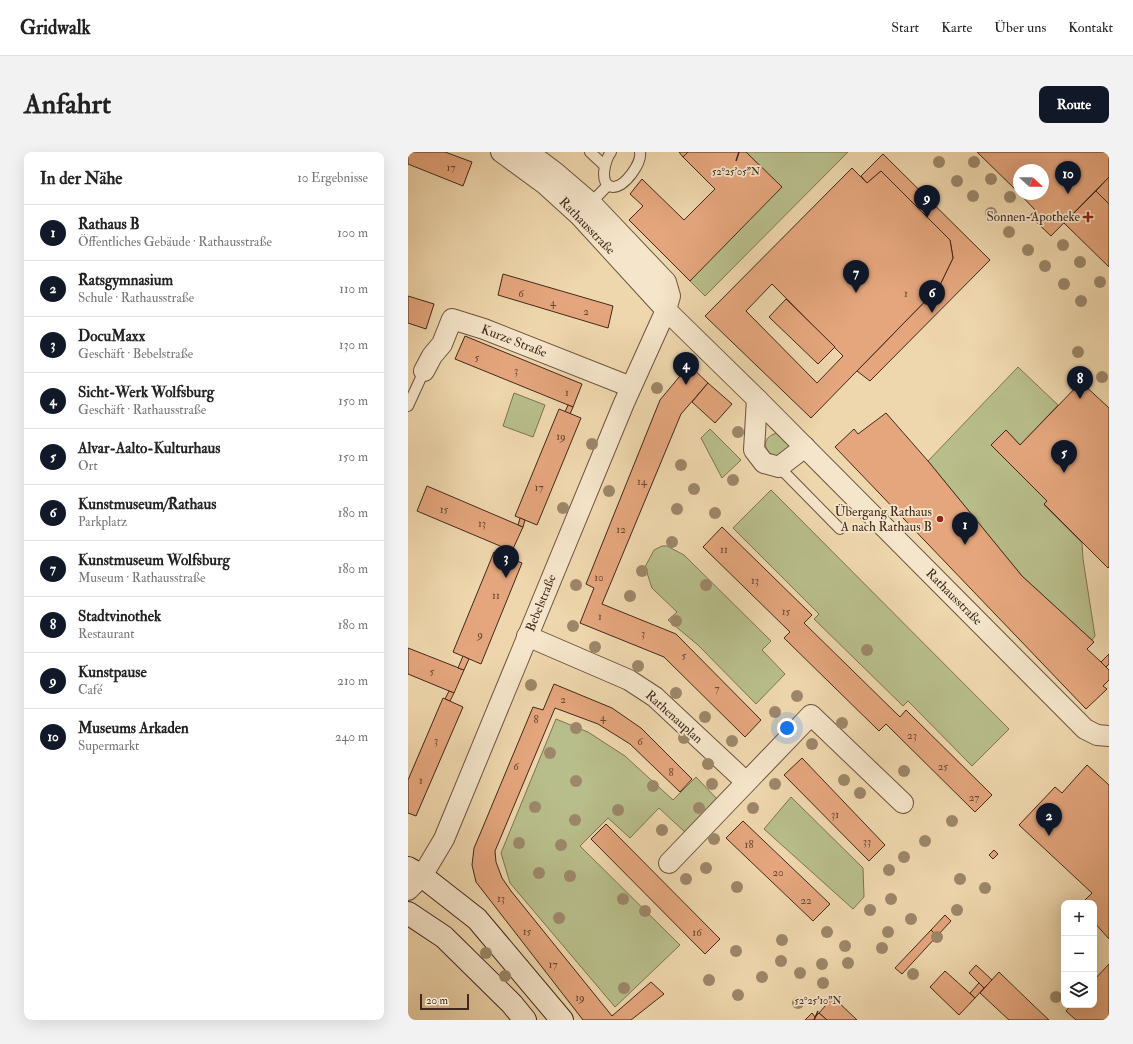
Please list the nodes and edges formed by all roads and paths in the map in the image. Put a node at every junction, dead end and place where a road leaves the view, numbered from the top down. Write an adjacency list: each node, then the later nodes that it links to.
1 (501, 152): 8 (street, Rathausstraße)
2 (528, 152): 8 (street, Rathausstraße)
3 (590, 152): 6 (lane)
4 (611, 152): 6 (lane)
5 (640, 152): 7 (lane)
6 (604, 165): 7 (lane)
7 (608, 185): 8 (lane)
8 (585, 209): 9 (street, Rathausstraße)
9 (666, 310): 11 (street, Bebelstraße); 12 (street, Rathausstraße)
10 (424, 371): 11 (street, Kurze Straße); 13 (lane)
11 (631, 387): 17 (street, Bebelstraße)
12 (757, 399): 14 (street, Rathausstraße); 15 (street)
13 (408, 406)
14 (805, 447): 15 (street); 18 (street, Rathausstraße)
15 (779, 467): 16 (lane)
16 (840, 529)
17 (527, 636): 19 (street, Rathenauplan); 22 (street, Bebelstraße)
18 (1108, 733)
19 (746, 782): 20 (street); 21 (street)
20 (903, 803)
21 (668, 864)
22 (412, 878): 25 (street)
23 (408, 913): 24 (street)
24 (525, 1020)
25 (562, 1020)

